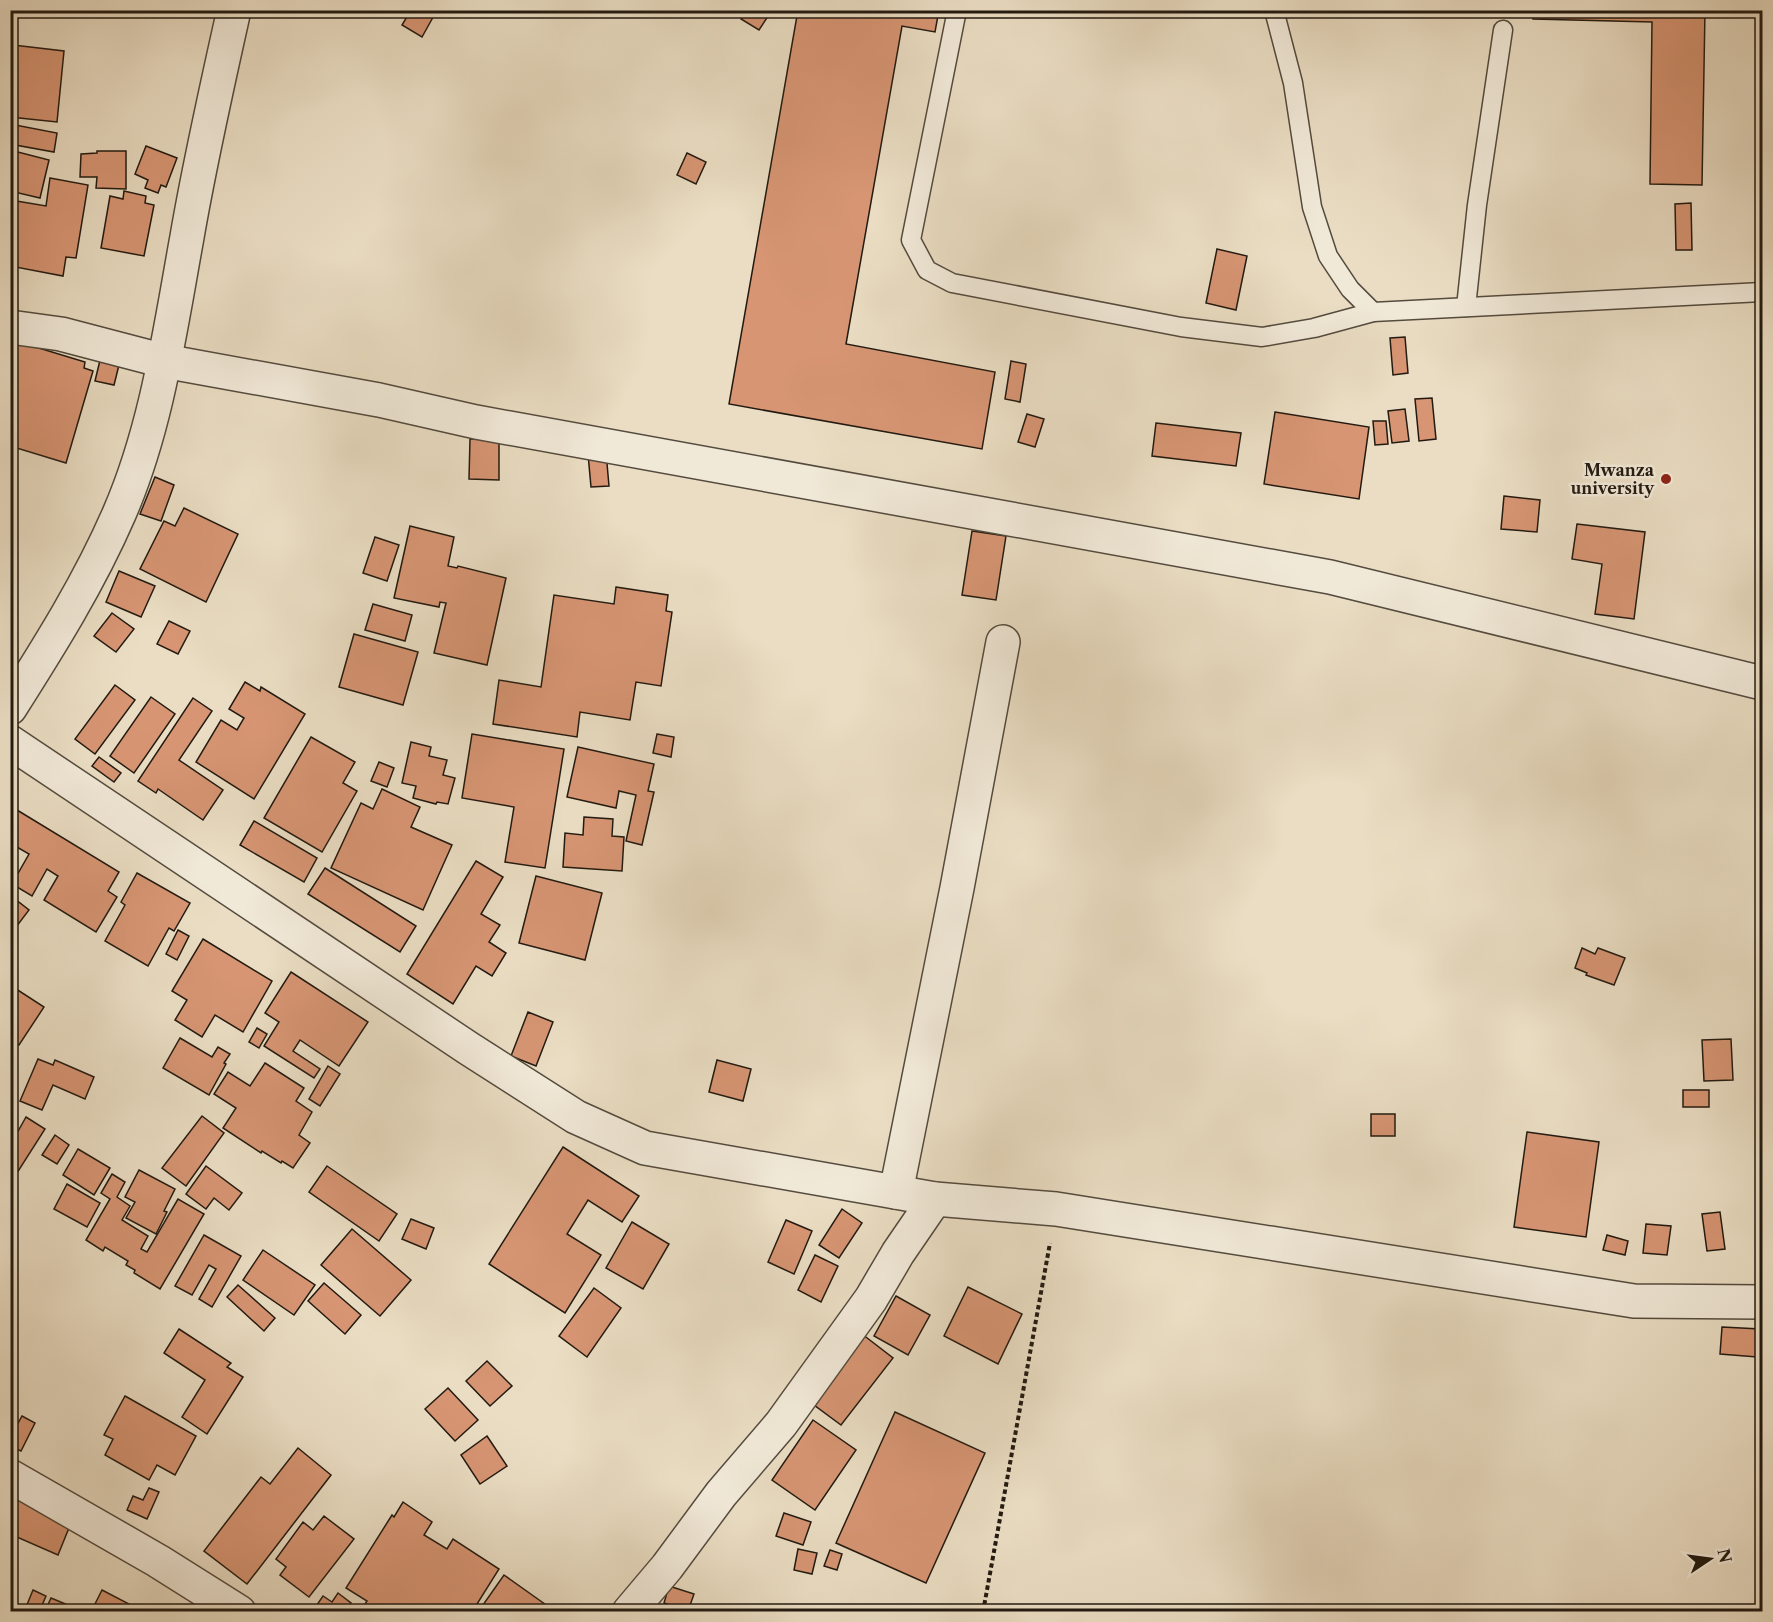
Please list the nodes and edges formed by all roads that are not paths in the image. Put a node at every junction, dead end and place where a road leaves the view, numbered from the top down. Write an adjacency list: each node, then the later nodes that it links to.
1 (234, 10): 9 (street)
2 (957, 10): 7 (lane)
3 (1274, 10): 7 (lane)
4 (1503, 30): 6 (lane)
5 (1762, 292): 6 (lane)
6 (1466, 307): 7 (lane)
7 (1373, 312)
8 (10, 327): 9 (street)
9 (164, 362): 11 (street); 12 (street)
10 (1003, 642): 14 (street)
11 (1762, 683)
12 (10, 708)
13 (10, 742): 14 (street)
14 (896, 1192): 15 (street)
15 (935, 1199): 16 (street); 19 (street)
16 (1762, 1302)
17 (10, 1476): 18 (street)
18 (239, 1611)
19 (629, 1611)

